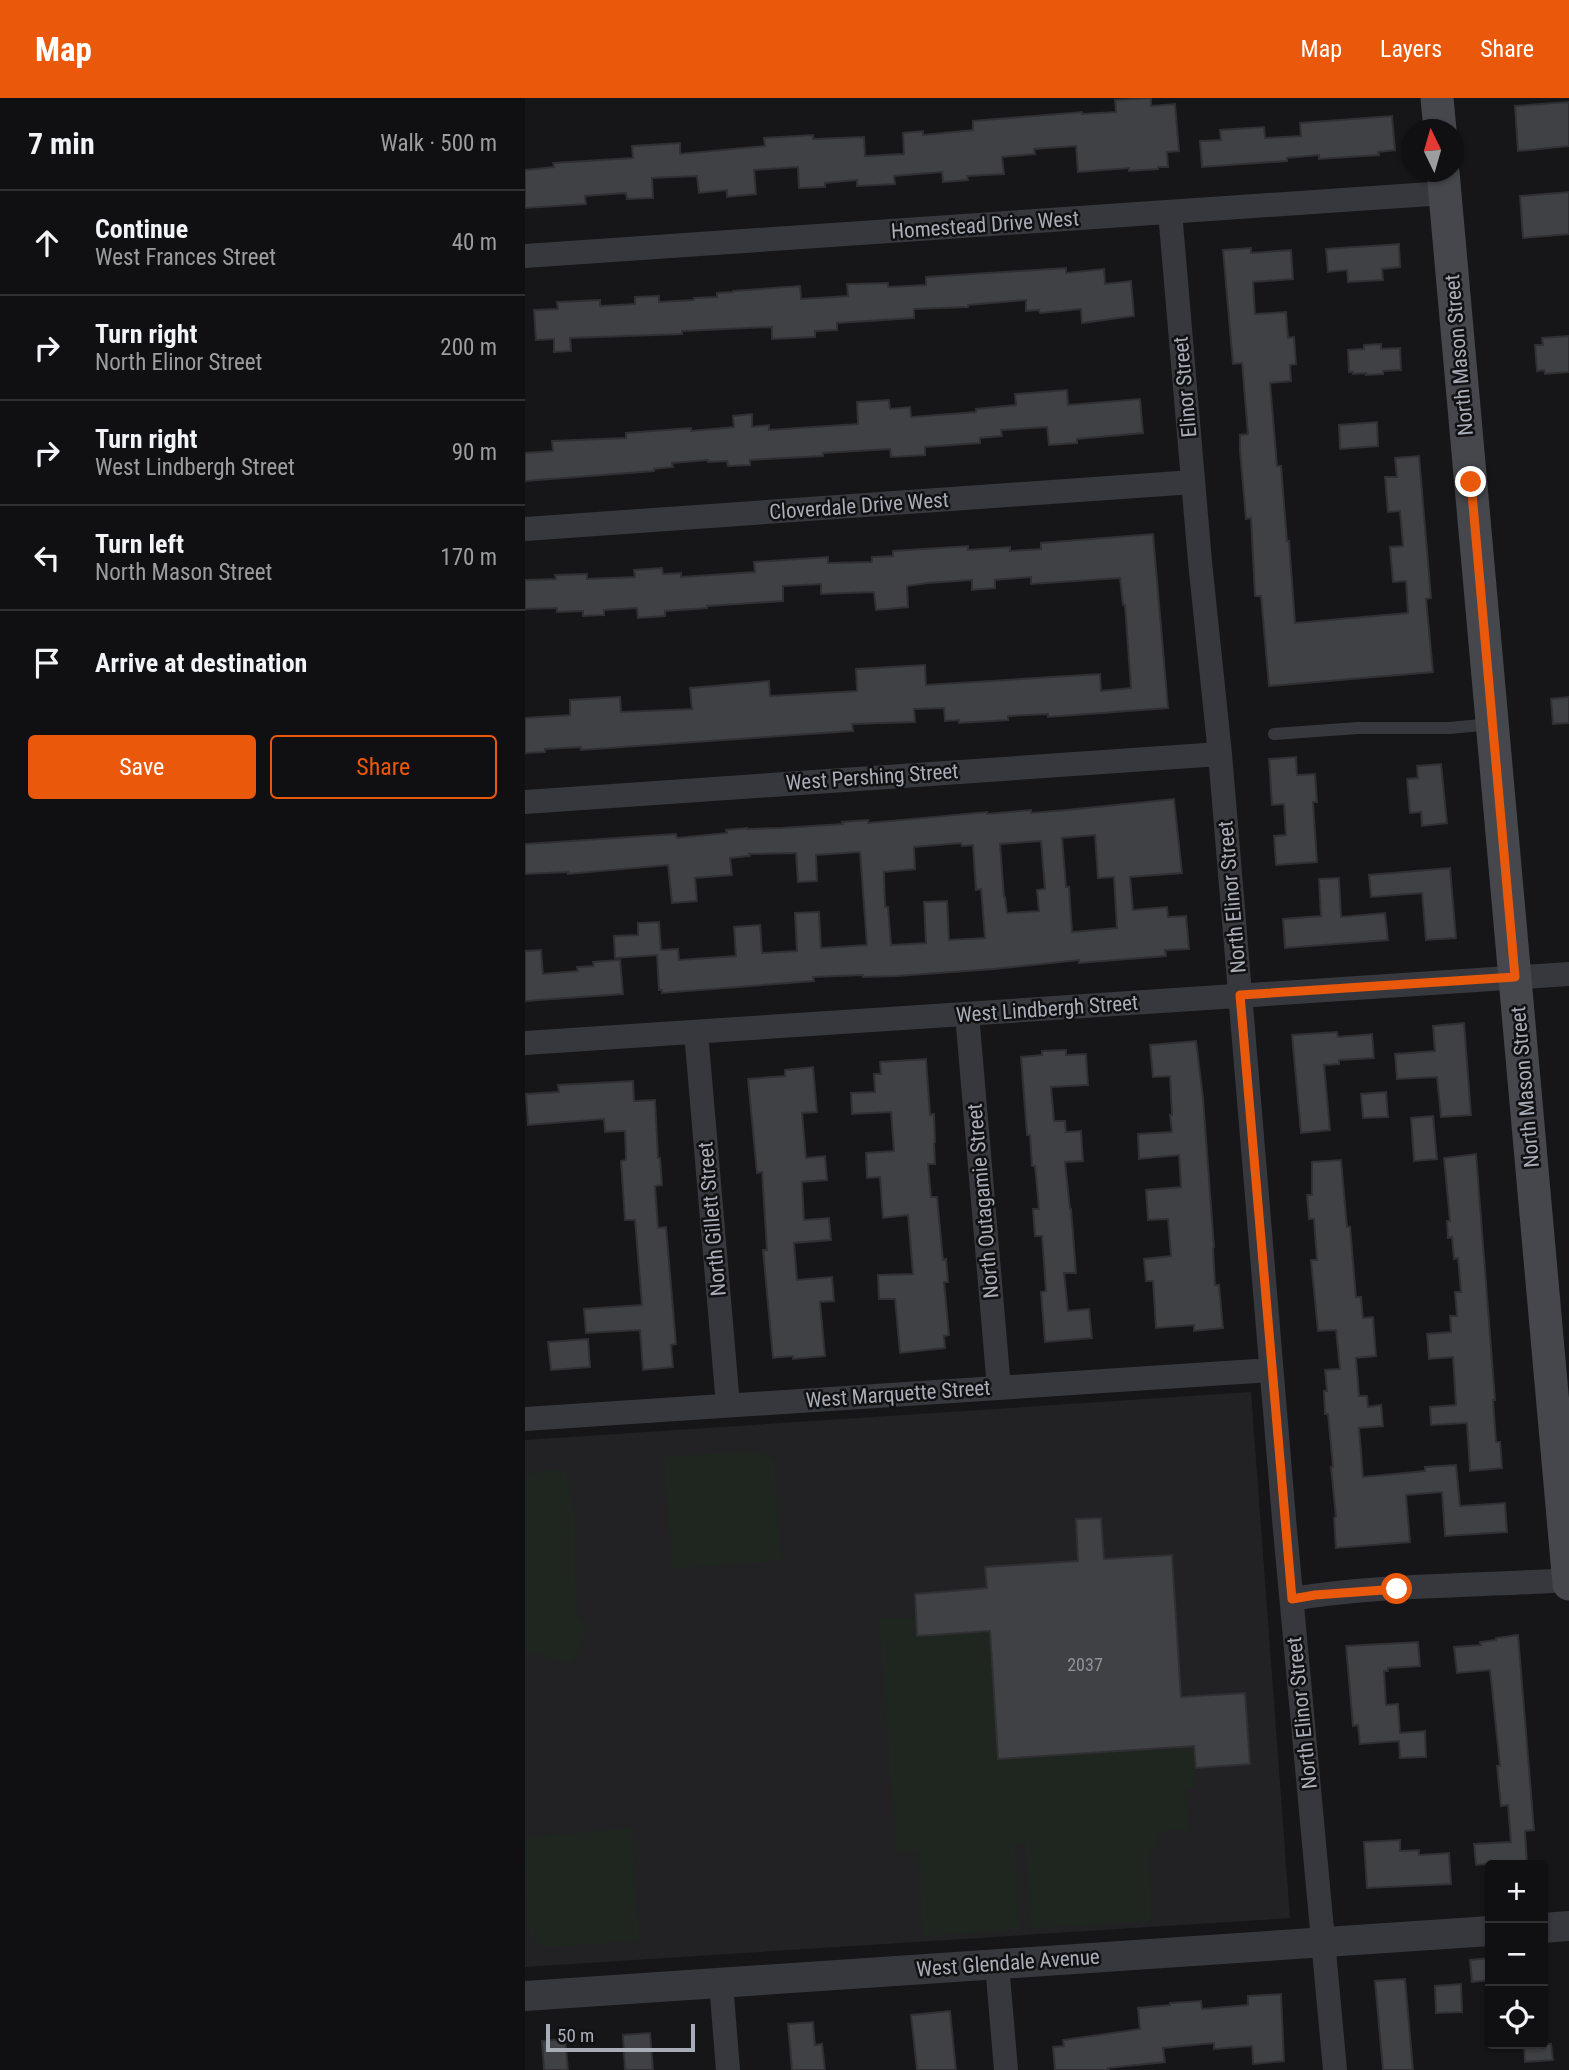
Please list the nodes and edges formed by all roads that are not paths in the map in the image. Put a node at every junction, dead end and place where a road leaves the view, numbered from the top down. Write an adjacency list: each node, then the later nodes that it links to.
1 (1437, 98): 2 (main road)
2 (1439, 119)
3 (1444, 182): 4 (street, Homestead Drive West); 9 (main road, North Mason Street)
4 (1170, 212): 5 (street, Homestead Drive West); 6 (street, Elinor Street)
5 (525, 256)
6 (1193, 482): 7 (street, Cloverdale Drive West); 8 (street, Elinor Street)
7 (525, 529)
8 (1200, 562): 11 (street, North Elinor Street)
9 (1493, 724): 10 (lane); 14 (main road, North Mason Street)
10 (1274, 734)
11 (1220, 754): 12 (street, West Pershing Street); 15 (street, North Elinor Street)
12 (525, 802)
13 (1569, 974): 14 (street, West Lindbergh Street)
14 (1515, 977): 15 (street, West Lindbergh Street); 19 (main road, North Mason Street)
15 (1240, 995): 16 (street, West Lindbergh Street); 20 (street, North Elinor Street)
16 (967, 1014): 17 (street, West Lindbergh Street); 21 (street, North Outagamie Street)
17 (696, 1032): 18 (street, West Lindbergh Street); 22 (street, North Gillett Street)
18 (525, 1044)
19 (1558, 1328): 24 (main road, North Mason Street)
20 (1271, 1370): 21 (street, West Marquette Street); 25 (street, North Elinor Street)
21 (999, 1388): 22 (street, West Marquette Street)
22 (728, 1405): 23 (street, West Marquette Street)
23 (525, 1419)
24 (1569, 1581): 25 (street)
25 (1292, 1599): 29 (street, North Elinor Street)
26 (1569, 1926): 27 (street)
27 (1548, 1928)
28 (1485, 1931): 29 (street, West Glendale Avenue)
29 (1325, 1942): 30 (street, West Glendale Avenue); 35 (street, North Elinor Street)
30 (996, 1964): 31 (street, West Glendale Avenue); 34 (street)
31 (721, 1983): 32 (street, West Glendale Avenue); 33 (street)
32 (525, 1996)
33 (729, 2070)
34 (1006, 2070)
35 (1335, 2070)

